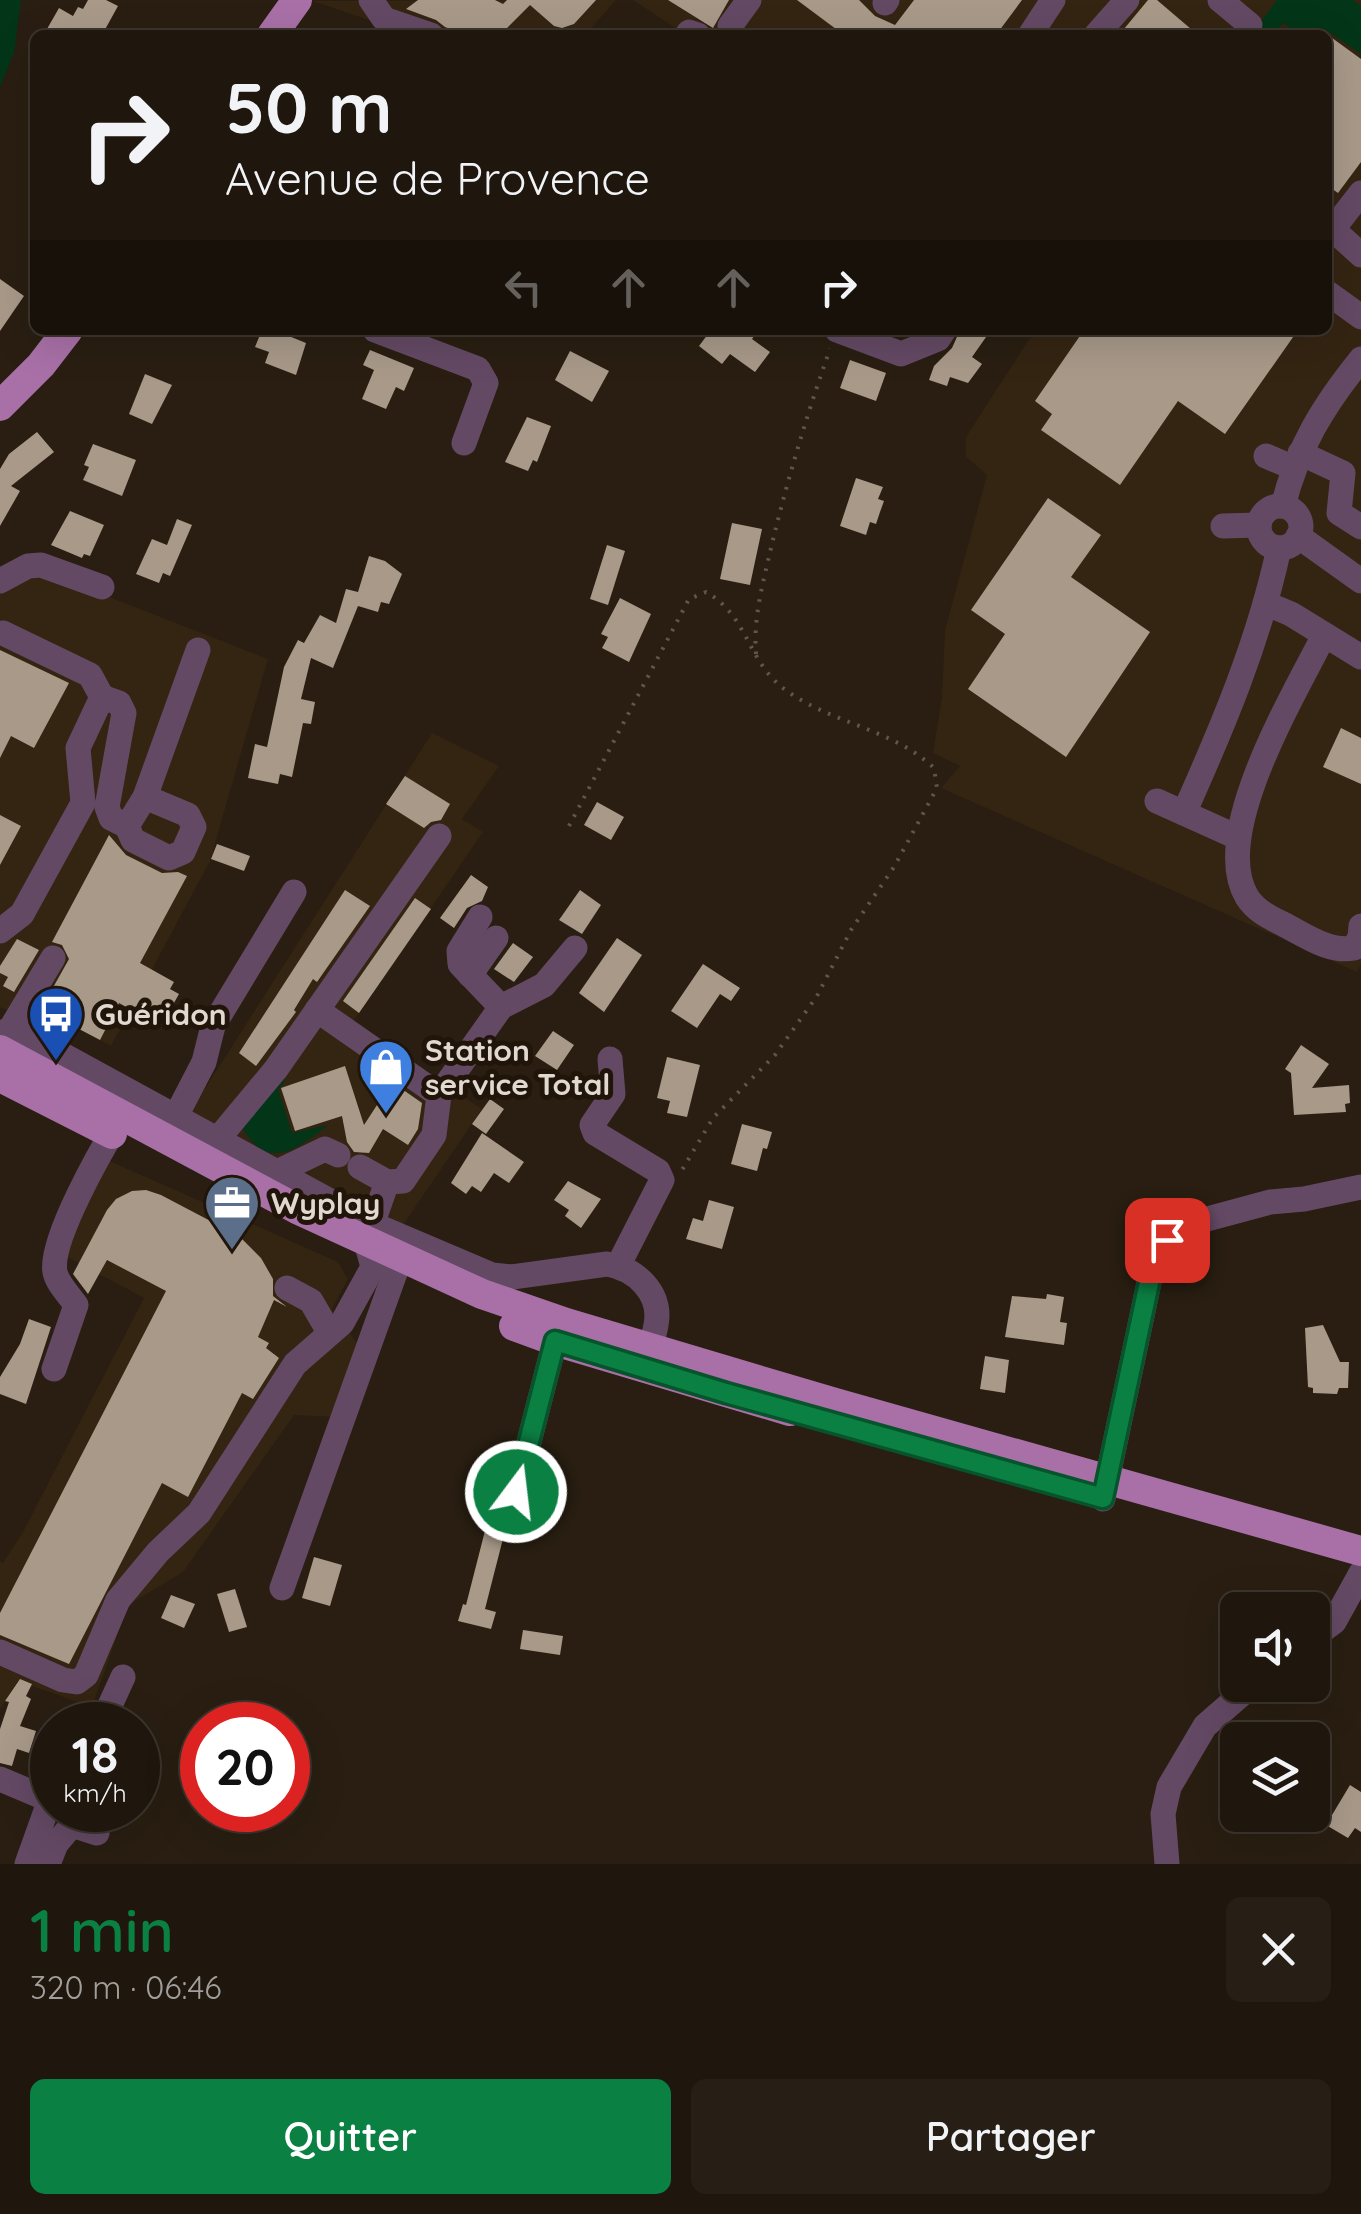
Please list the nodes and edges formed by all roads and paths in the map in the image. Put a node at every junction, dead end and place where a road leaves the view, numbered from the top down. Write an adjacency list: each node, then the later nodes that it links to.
1 (274, 0): 7 (main road)
2 (297, 0): 8 (main road)
3 (749, 0): 10 (street)
4 (1053, 0): 11 (street)
5 (1127, 0): 12 (street)
6 (361, 1): 9 (street)
7 (253, 30)
8 (276, 30)
9 (416, 30)
10 (732, 30)
11 (1033, 30)
12 (1100, 30)
13 (1361, 193): 14 (street)
14 (1332, 225)
15 (1332, 229): 16 (street)
16 (1361, 255)
17 (1332, 296): 18 (street)
18 (1361, 317)
19 (41, 335): 25 (main road)
20 (64, 335): 26 (main road)
21 (389, 335): 27 (street)
22 (941, 335): 23 (street)
23 (834, 338): 45 (path)
24 (1361, 359): 30 (street)
25 (0, 383)
26 (0, 406)
27 (464, 443)
28 (1361, 453): 31 (street)
29 (1266, 456): 30 (street)
30 (1297, 461): 31 (street); 32 (street)
31 (1343, 473): 35 (street)
32 (1283, 506): 33 (street); 36 (street)
33 (1259, 525): 34 (street); 36 (street)
34 (1223, 526)
35 (1361, 527)
36 (1289, 542): 38 (street); 40 (street)
37 (0, 581): 39 (street)
38 (1361, 581)
39 (102, 587)
40 (1267, 604): 42 (street); 49 (street)
41 (3, 632): 46 (street)
42 (1324, 634): 44 (street); 53 (street)
43 (198, 650): 47 (street)
44 (1361, 656)
45 (756, 659): 51 (path); 72 (path)
46 (102, 697): 50 (street); 57 (street)
47 (144, 797): 50 (street); 50 (street)
48 (1157, 800): 49 (street)
49 (1184, 812): 53 (street)
50 (127, 826)
51 (569, 826)
52 (438, 836): 63 (street)
53 (1237, 837): 56 (street)
54 (294, 892): 68 (street)
55 (480, 916): 61 (street)
56 (1361, 926)
57 (0, 932)
58 (496, 938): 61 (street)
59 (576, 948): 62 (street)
60 (53, 958): 64 (street)
61 (470, 975): 62 (street)
62 (501, 1007): 67 (street)
63 (317, 1010): 67 (street); 70 (street)
64 (3, 1039): 68 (street); 69 (main road)
65 (610, 1059): 76 (street)
66 (0, 1078): 69 (main road)
67 (439, 1095): 73 (street)
68 (175, 1118): 70 (street)
69 (116, 1125): 75 (main road); 81 (street)
70 (217, 1140): 71 (street)
71 (277, 1172): 73 (street); 75 (street)
72 (677, 1179)
73 (387, 1182): 75 (street)
74 (1361, 1187): 82 (street)
75 (381, 1254): 76 (street); 78 (street); 79 (main road); 80 (main road); 86 (street)
76 (618, 1266): 80 (street)
77 (287, 1288): 78 (street)
78 (329, 1332): 88 (street)
79 (555, 1341): 80 (main road); 83 (street)
80 (647, 1358): 82 (main road)
81 (54, 1368)
82 (1104, 1489): 84 (main road); 85 (main road)
83 (516, 1492)
84 (1361, 1552)
85 (1361, 1572): 87 (street)
86 (282, 1588)
87 (1330, 1625)
88 (0, 1652)
89 (123, 1676): 90 (street)
90 (111, 1702)
91 (1232, 1702): 98 (street)
92 (0, 1779): 96 (street)
93 (63, 1832): 97 (street)
94 (95, 1832): 95 (street)
95 (98, 1834)
96 (27, 1864)
97 (48, 1864)
98 (1167, 1864)

